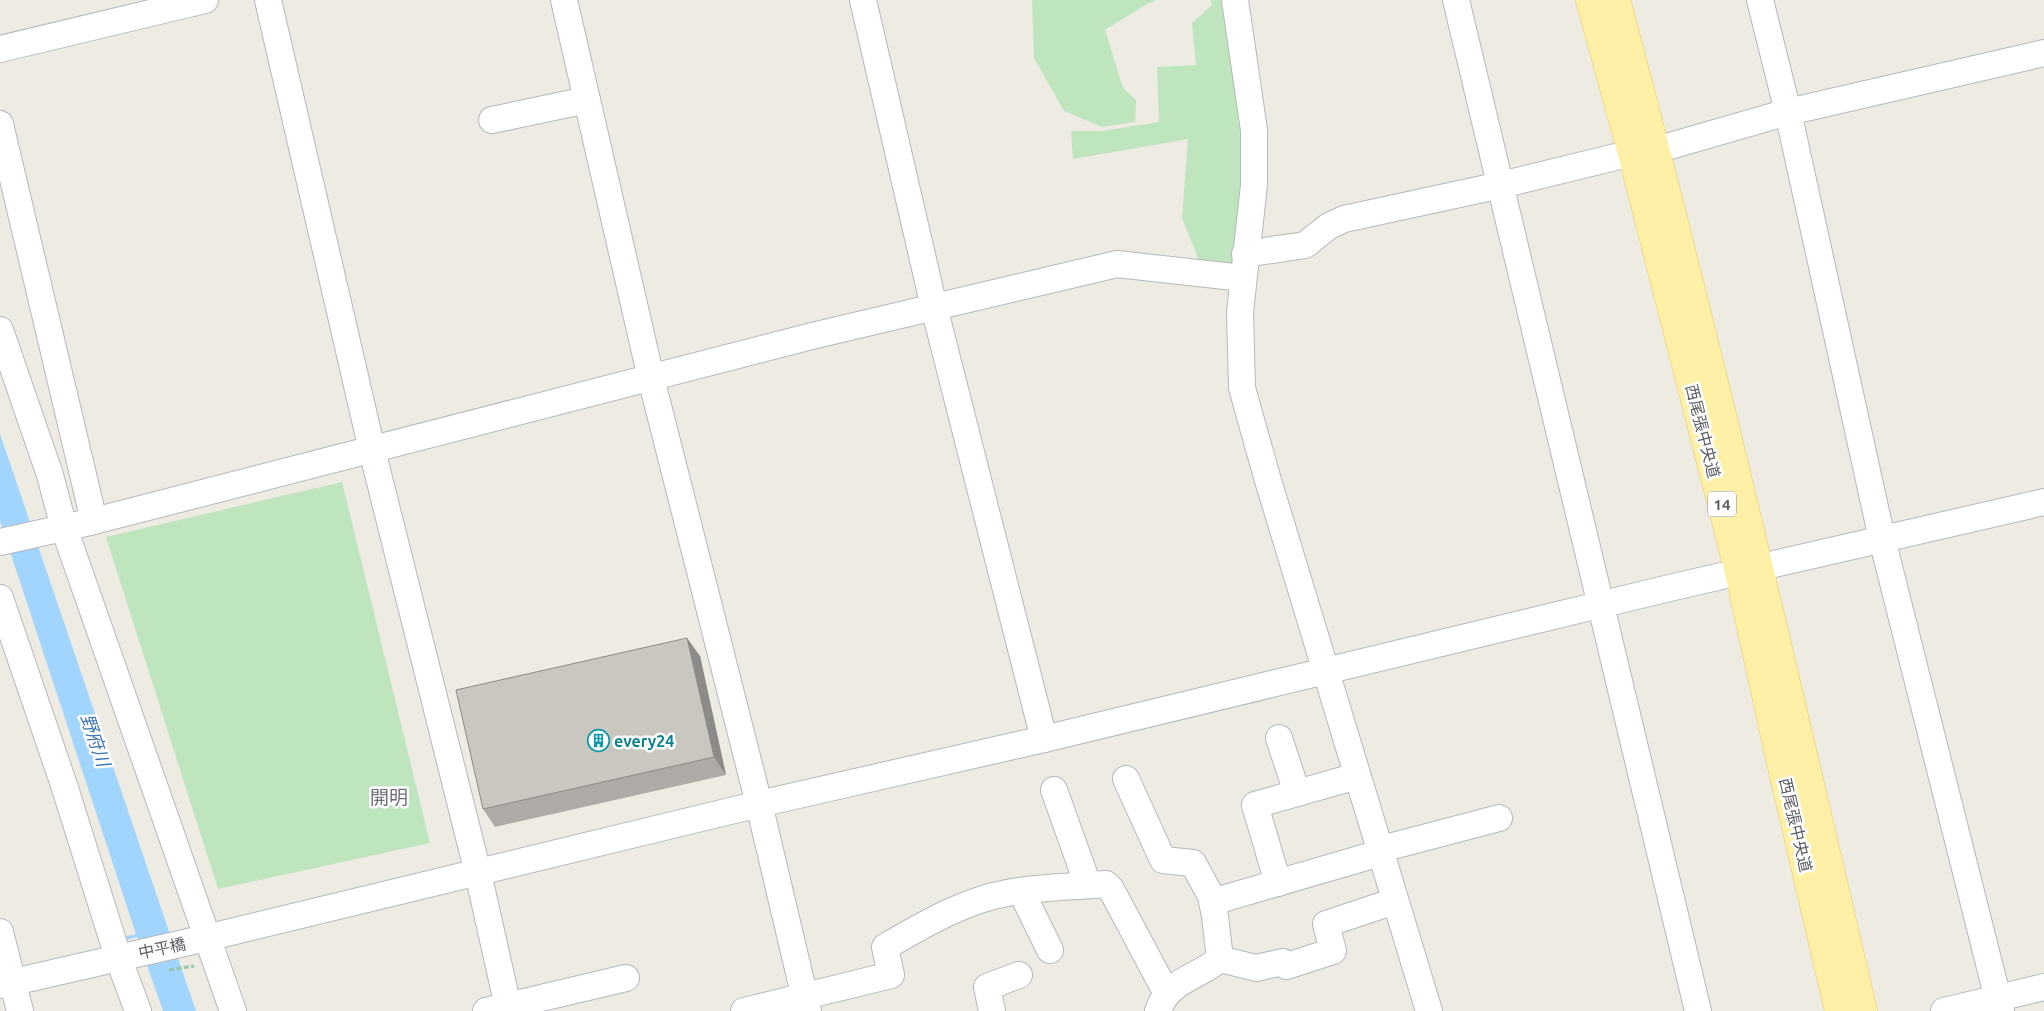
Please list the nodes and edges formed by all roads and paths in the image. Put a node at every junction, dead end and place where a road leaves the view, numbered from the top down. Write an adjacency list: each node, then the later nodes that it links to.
1 (205, 0): 10 (street)
2 (268, 0): 22 (street)
3 (564, 0): 12 (street)
4 (863, 0): 19 (street)
5 (1235, 0): 18 (street)
6 (1456, 0): 17 (street)
7 (1590, 0): 16 (main road, 西尾張中央道 / 14)
8 (1616, 0): 16 (main road, 西尾張中央道 / 14)
9 (1760, 0): 13 (street)
10 (0, 49)
11 (2044, 53): 13 (street)
12 (587, 100): 14 (street); 21 (street)
13 (1788, 112): 16 (street); 26 (street)
14 (492, 120)
15 (0, 124): 24 (street)
16 (1644, 152): 17 (street); 28 (main road, 西尾張中央道 / 14)
17 (1501, 185): 18 (street); 30 (street)
18 (1244, 266): 19 (street); 31 (street)
19 (934, 307): 21 (street); 33 (street)
20 (0, 330): 25 (street)
21 (651, 378): 22 (street); 38 (street)
22 (372, 450): 24 (street); 41 (street)
23 (2044, 502): 26 (street, 中平橋)
24 (94, 521): 25 (street)
25 (60, 529): 27 (street); 48 (street)
26 (1882, 539): 28 (street, 中平橋); 58 (street)
27 (0, 542)
28 (1749, 570): 30 (street, 中平橋); 67 (main road, 西尾張中央道 / 14); 68 (main road, 西尾張中央道 / 14)
29 (0, 598): 50 (street)
30 (1601, 604): 31 (street, 中平橋); 66 (street)
31 (1325, 670): 33 (street, 中平橋); 34 (street)
32 (1279, 738): 37 (street)
33 (1044, 739): 38 (street, 中平橋)
34 (1357, 776): 37 (street); 40 (street)
35 (1126, 779): 46 (street)
36 (1054, 790): 43 (street)
37 (1297, 793): 42 (street)
38 (759, 804): 41 (street, 中平橋); 57 (street)
39 (1499, 818): 40 (street)
40 (1380, 853): 42 (street); 45 (street)
41 (478, 873): 48 (street, 中平橋); 59 (street)
42 (1278, 883): 46 (street)
43 (1088, 886): 44 (street); 56 (street)
44 (1021, 891): 49 (street); 57 (street)
45 (1395, 901): 51 (street); 65 (street)
46 (1212, 902): 51 (street)
47 (0, 932): 54 (street)
48 (206, 938): 50 (street, 中平橋); 62 (street)
49 (1050, 950)
50 (118, 957): 54 (street, 中平橋); 61 (street)
51 (1220, 959): 56 (street)
52 (1019, 974): 64 (street)
53 (626, 978): 59 (street)
54 (7, 984): 60 (street)
55 (2044, 987): 58 (street)
56 (1163, 1002)
57 (806, 1004): 63 (street)
58 (1999, 1005): 69 (street)
59 (501, 1009)
60 (20, 1011)
61 (138, 1011)
62 (233, 1011)
63 (744, 1011)
64 (992, 1011)
65 (1429, 1011)
66 (1698, 1011)
67 (1839, 1011)
68 (1863, 1011)
69 (1944, 1011)

